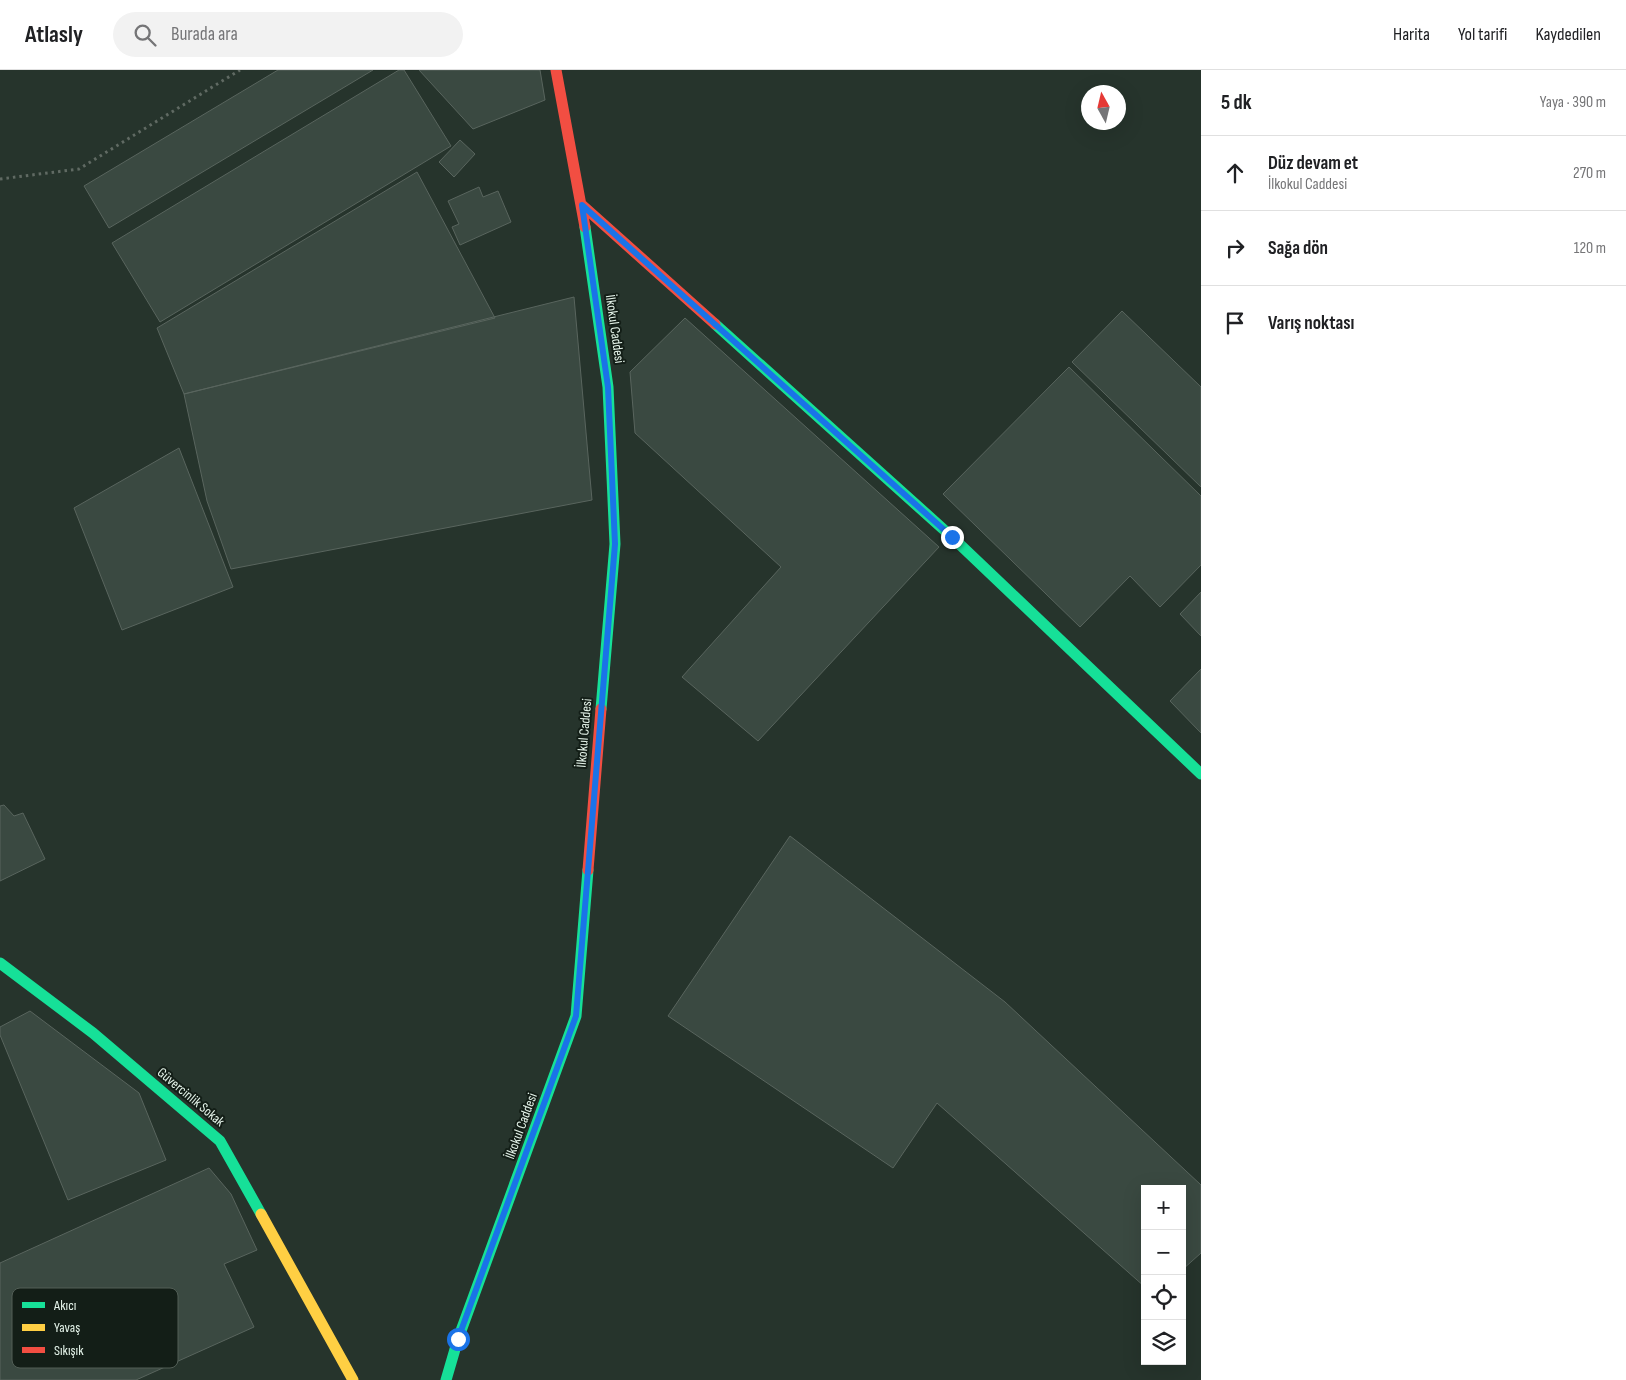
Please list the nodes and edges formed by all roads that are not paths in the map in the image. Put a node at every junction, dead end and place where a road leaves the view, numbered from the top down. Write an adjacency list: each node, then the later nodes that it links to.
1 (556, 70): 2 (street, İlkokul Caddesi)
2 (582, 205): 3 (street); 6 (street, İlkokul Caddesi)
3 (1201, 774)
4 (0, 963): 5 (street, Güvercinlik Sokak)
5 (352, 1380)
6 (446, 1380)

